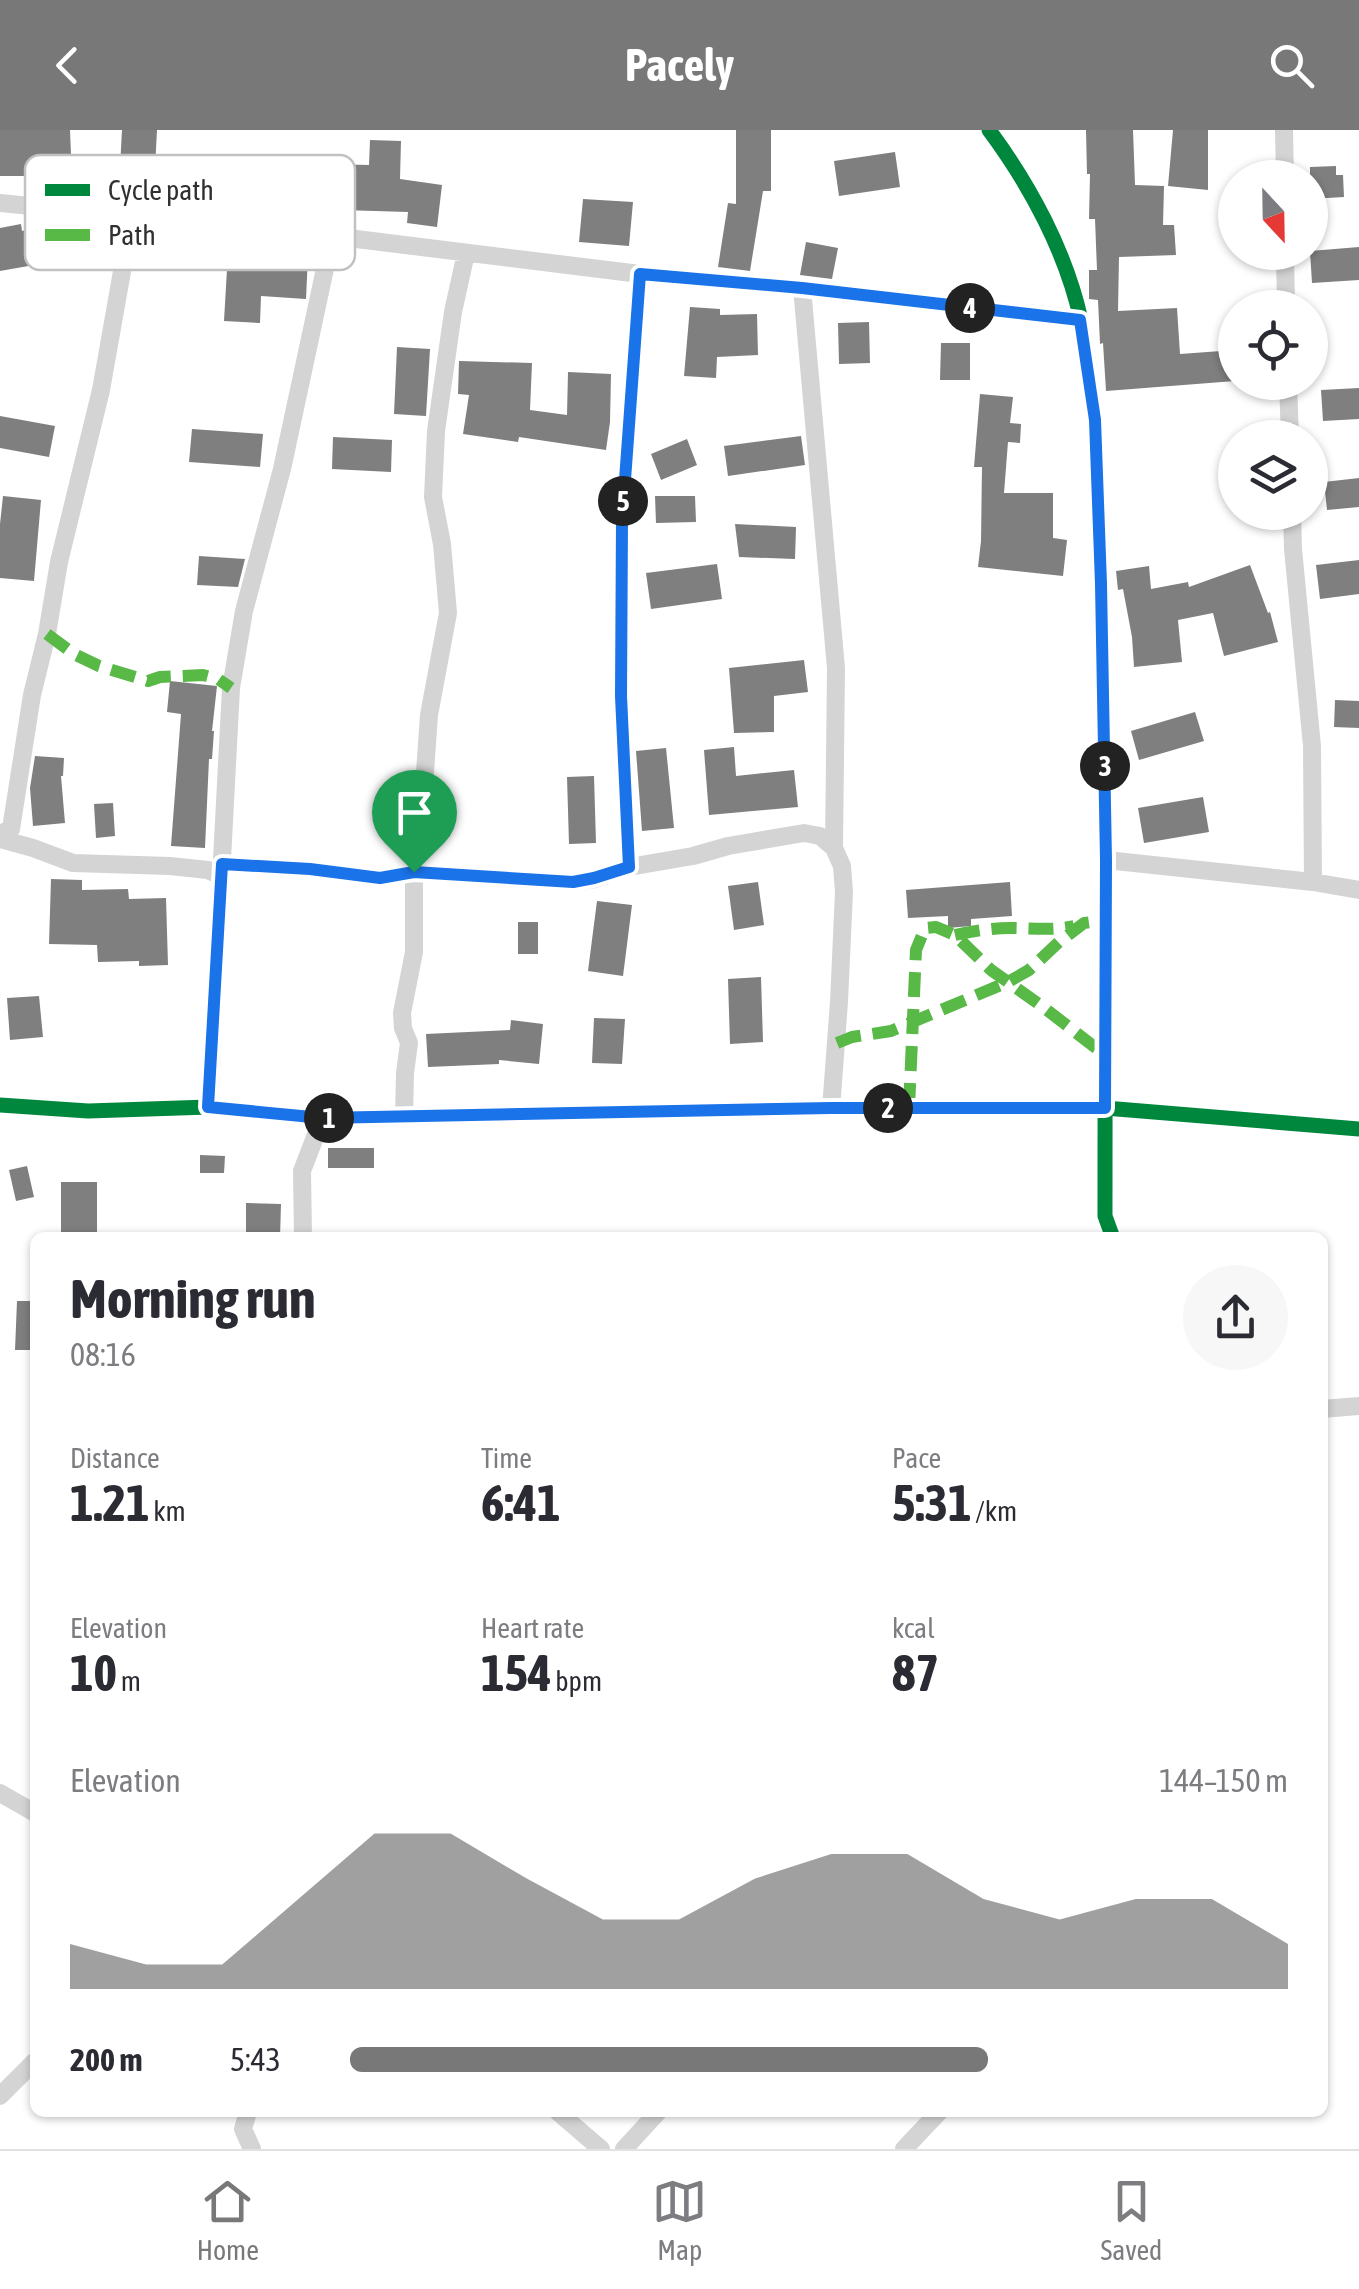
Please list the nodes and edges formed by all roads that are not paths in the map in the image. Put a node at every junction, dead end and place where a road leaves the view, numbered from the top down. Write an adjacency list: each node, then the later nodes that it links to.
1 (989, 130): 12 (street)
2 (1284, 130): 3 (street)
3 (1285, 160)
4 (0, 203): 5 (street)
5 (25, 205)
6 (355, 239): 7 (street)
7 (466, 253): 10 (street); 19 (street)
8 (123, 270): 14 (street)
9 (325, 270): 18 (street)
10 (640, 274): 11 (street); 17 (street)
11 (802, 288): 12 (street); 15 (street)
12 (1080, 320): 16 (street)
13 (1293, 530): 20 (street)
14 (0, 836): 18 (street)
15 (834, 848): 17 (street); 24 (street)
16 (1106, 860): 20 (street); 25 (street)
17 (629, 867): 19 (street)
18 (222, 870): 19 (street); 23 (street)
19 (414, 872): 27 (street)
20 (1313, 882): 21 (street)
21 (1359, 890)
22 (0, 1105): 23 (street)
23 (208, 1107): 26 (street)
24 (831, 1108): 25 (street); 27 (street)
25 (1105, 1108): 28 (street); 30 (street)
26 (322, 1118): 27 (street); 29 (street)
27 (404, 1118)
28 (1359, 1128)
29 (303, 1232)
30 (1111, 1232)
31 (1359, 1406): 32 (street)
32 (1328, 1409)
33 (0, 1793): 34 (street)
34 (30, 1810)
35 (30, 2066): 36 (street)
36 (0, 2096)
37 (247, 2117): 41 (street)
38 (564, 2117): 42 (street)
39 (653, 2117): 43 (street)
40 (934, 2117): 44 (street)
41 (252, 2149)
42 (602, 2149)
43 (624, 2149)
44 (904, 2149)

